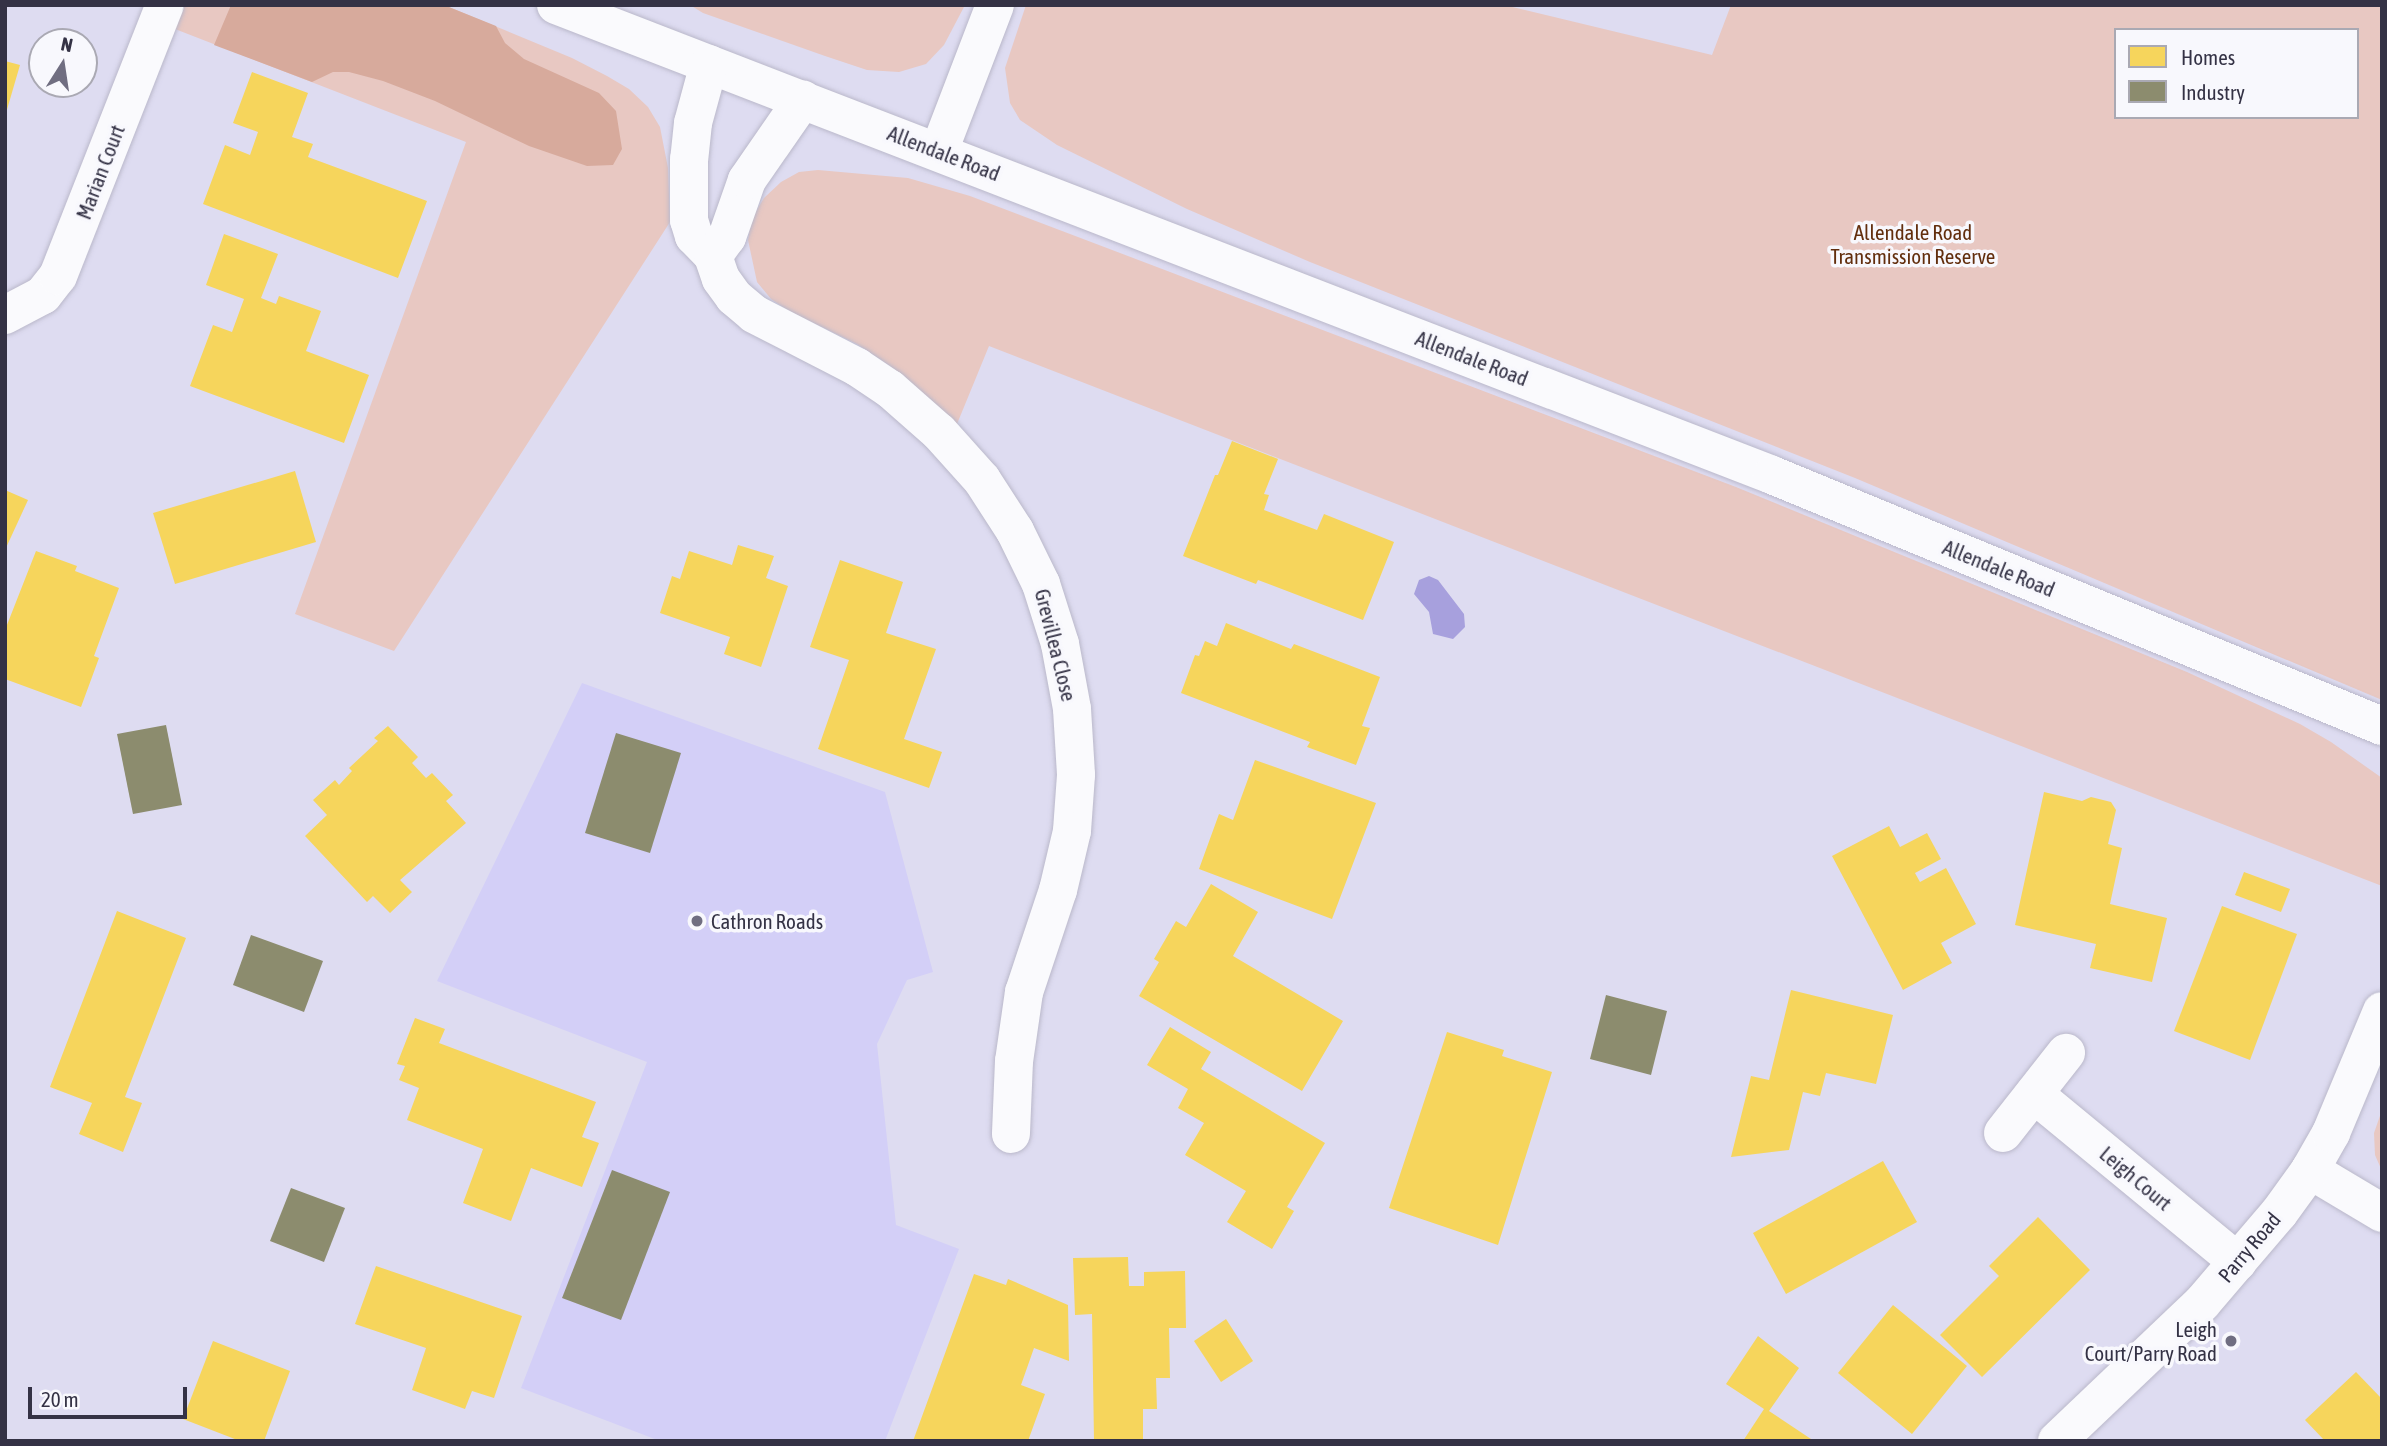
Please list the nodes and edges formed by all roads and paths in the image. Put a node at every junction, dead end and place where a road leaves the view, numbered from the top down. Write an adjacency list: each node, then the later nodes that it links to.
1 (165, 5): 8 (street, Marian Court)
2 (556, 5): 4 (street, Allendale Road)
3 (995, 5): 6 (street)
4 (709, 64): 5 (street, Allendale Road); 7 (street, Grevillea Close)
5 (803, 99): 6 (street, Allendale Road); 7 (street)
6 (939, 151): 9 (street, Allendale Road)
7 (713, 256): 14 (street, Grevillea Close)
8 (5, 315)
9 (2382, 726)
10 (2382, 1011): 15 (street, Parry Road)
11 (2066, 1053): 12 (street)
12 (2034, 1094): 13 (street); 17 (street, Leigh Court)
13 (2003, 1133)
14 (1012, 1134)
15 (2310, 1170): 16 (street); 17 (street, Parry Road)
16 (2382, 1213)
17 (2238, 1262): 18 (street, Parry Road)
18 (2057, 1441)

